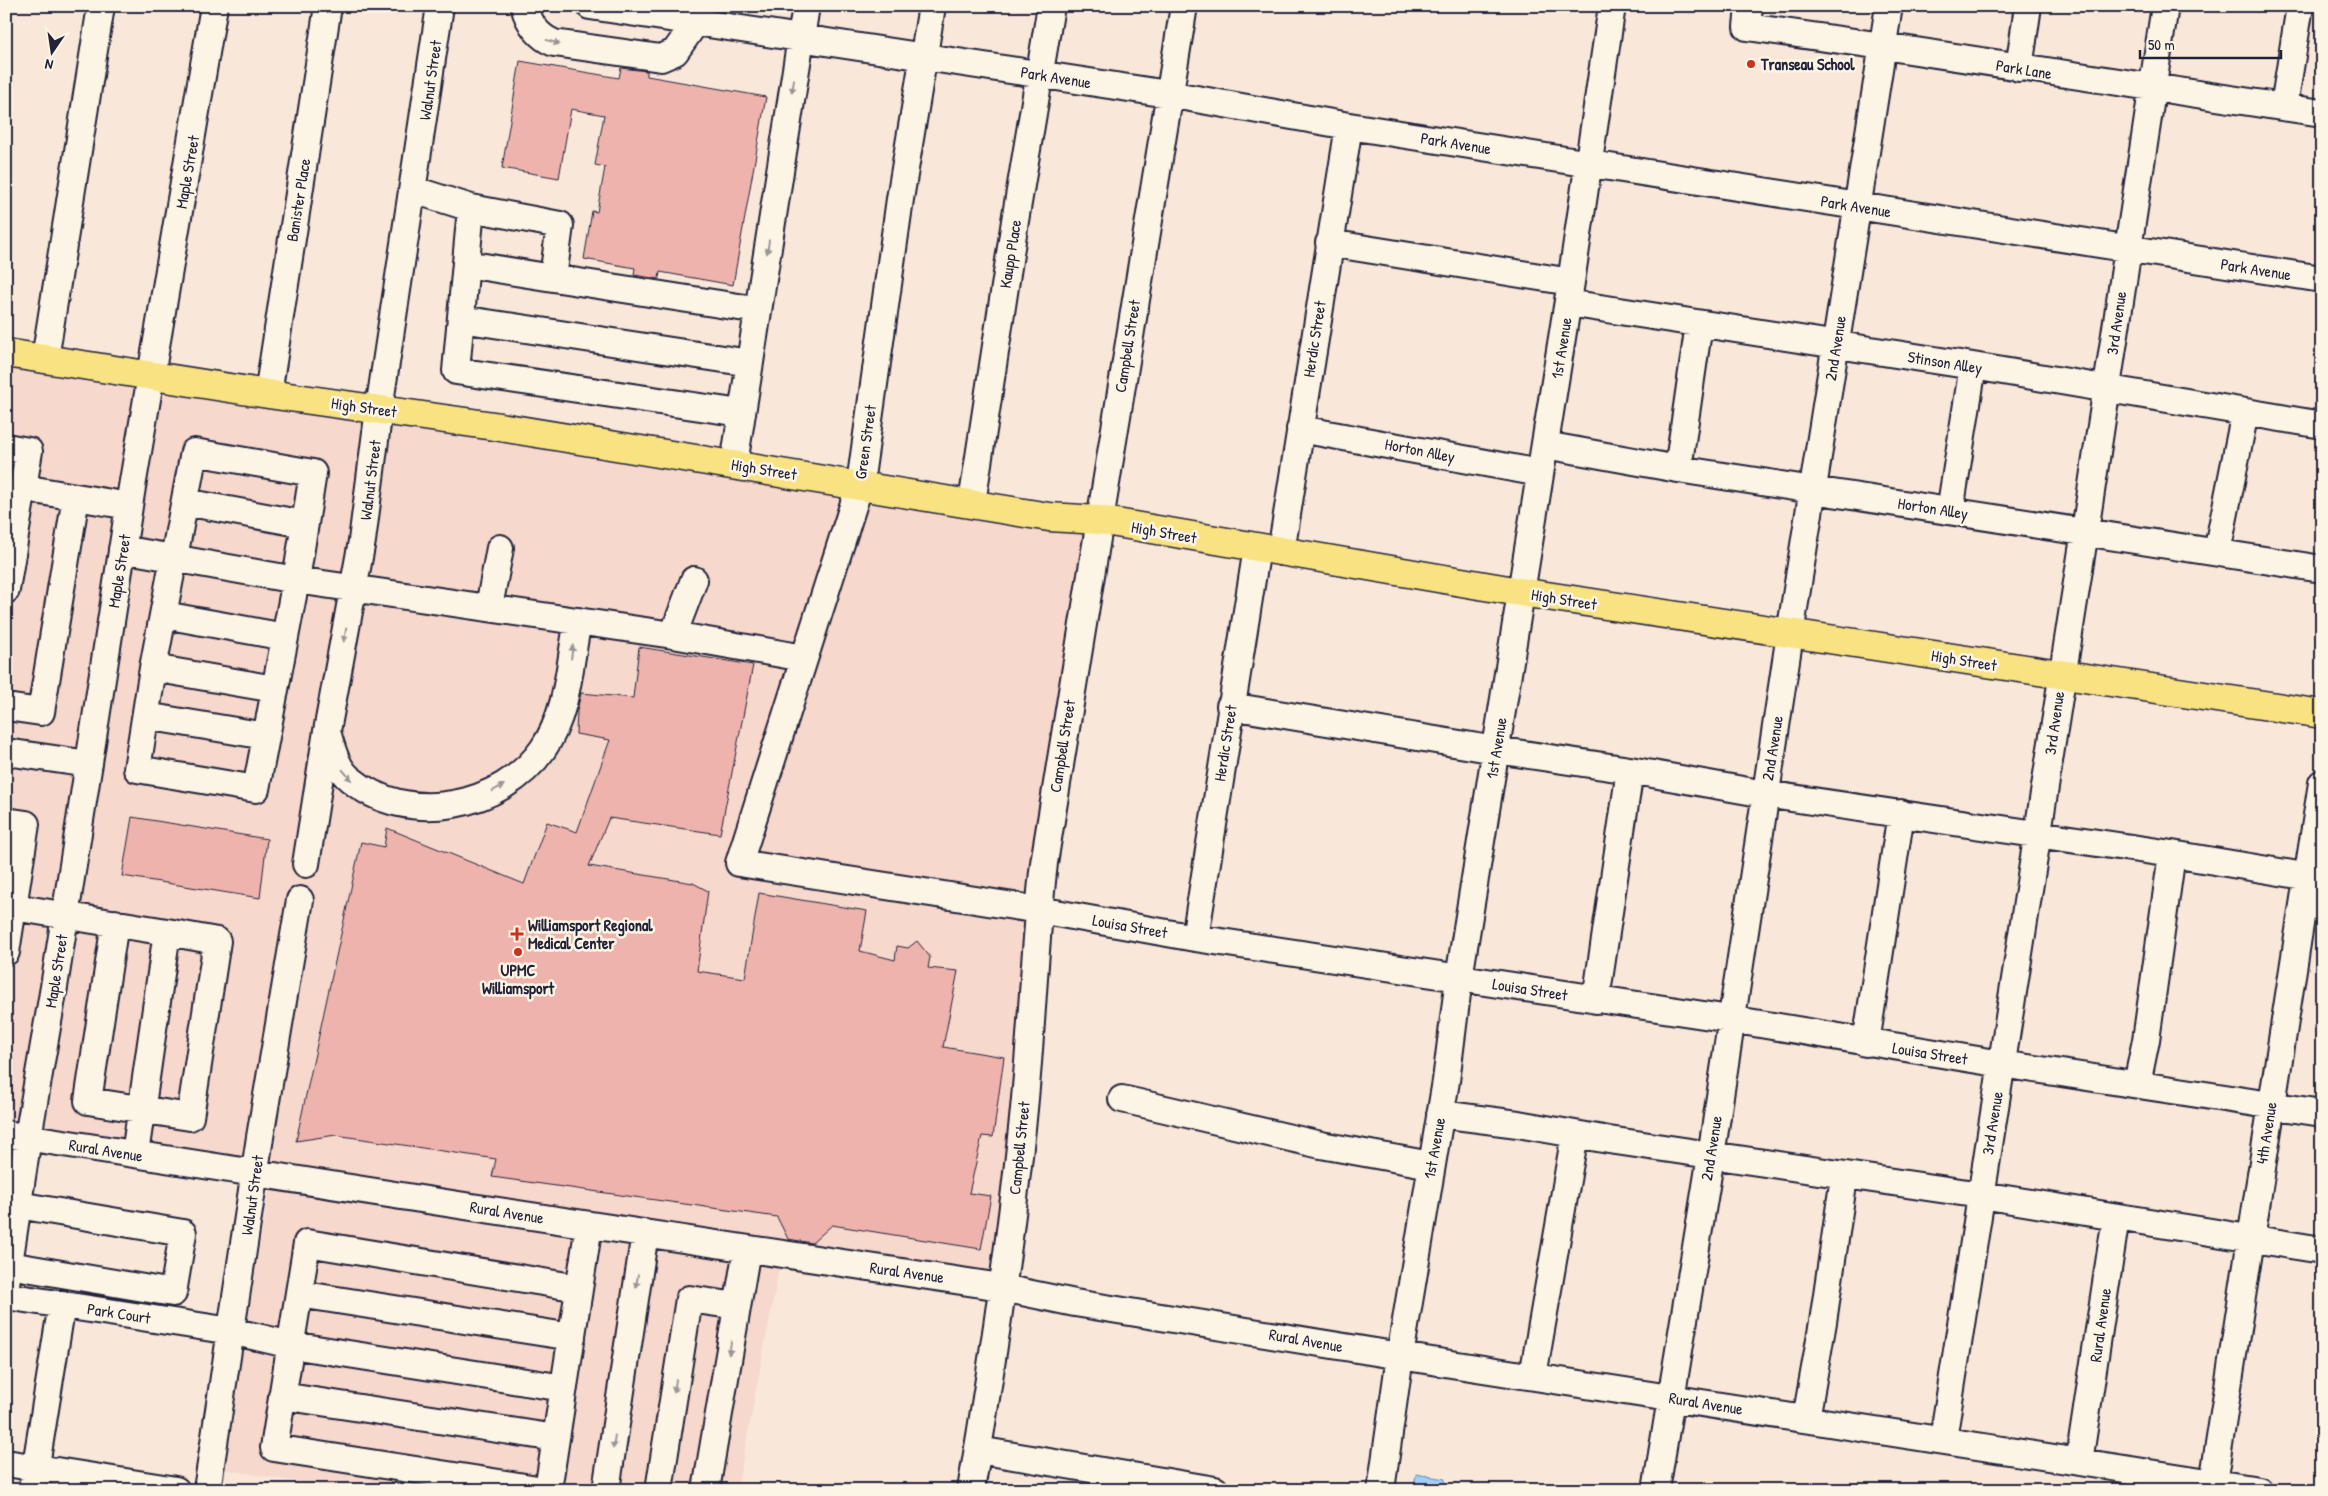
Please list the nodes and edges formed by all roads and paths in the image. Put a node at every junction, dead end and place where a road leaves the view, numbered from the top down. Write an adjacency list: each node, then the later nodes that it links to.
1 (101, 6): 43 (street)
2 (214, 6): 46 (street, Maple Street)
3 (328, 6): 48 (street, Banister Place)
4 (440, 6): 29 (street, Walnut Street)
5 (524, 6): 17 (street, one-way to 17)
6 (590, 6): 17 (street, Park Avenue)
7 (806, 6): 18 (street)
8 (932, 6): 20 (street, Green Street)
9 (1051, 6): 22 (street, Kaupp Place)
10 (1184, 6): 24 (street, Campbell Street)
11 (1612, 6): 28 (street, 1st Avenue)
12 (1749, 6): 19 (street, Park Lane)
13 (1889, 6): 19 (street, 2nd Avenue)
14 (2028, 6): 21 (street)
15 (2165, 6): 23 (street, 3rd Avenue)
16 (2300, 6): 25 (street)
17 (691, 16): 18 (street, Park Avenue)
18 (801, 38): 20 (street, Park Avenue); 38 (street, one-way to 38)
19 (1883, 46): 21 (street, Park Lane); 30 (street, 2nd Avenue)
20 (923, 57): 22 (street, Park Avenue); 59 (street, Green Street)
21 (2019, 68): 23 (street, Park Lane)
22 (1040, 75): 24 (street, Park Avenue); 64 (street, Kaupp Place)
23 (2152, 87): 25 (street, Park Lane); 33 (street, 3rd Avenue)
24 (1168, 94): 27 (street, Park Avenue); 67 (street, Campbell Street)
25 (2284, 106): 26 (street, Park Lane)
26 (2322, 113)
27 (1349, 126): 28 (street, Park Avenue); 32 (street, Herdic Street)
28 (1590, 164): 30 (street, Park Avenue); 37 (street, 1st Avenue)
29 (414, 190): 31 (street); 49 (street, Walnut Street)
30 (1858, 206): 33 (street, Park Avenue); 41 (street, 2nd Avenue)
31 (471, 208): 34 (street); 35 (street)
32 (1330, 243): 37 (street, Stinson Alley); 53 (street, Herdic Street)
33 (2127, 249): 36 (street, Park Avenue); 47 (street, 3rd Avenue)
34 (466, 264): 35 (street); 39 (street)
35 (553, 278): 38 (street)
36 (2322, 279)
37 (1570, 293): 40 (street, Stinson Alley); 54 (street, 1st Avenue)
38 (758, 310): 44 (street)
39 (461, 319): 44 (street); 51 (street)
40 (1699, 324): 41 (street, Stinson Alley); 57 (street)
41 (1835, 345): 45 (street, Stinson Alley); 61 (street, 2nd Avenue)
42 (6, 353): 43 (main road, High Street)
43 (44, 359): 46 (main road, High Street)
44 (750, 363): 51 (street)
45 (1973, 366): 47 (street, Stinson Alley); 66 (street)
46 (151, 376): 48 (main road, High Street); 65 (street, Maple Street)
47 (2107, 389): 50 (street, Stinson Alley); 69 (street, 3rd Avenue)
48 (268, 394): 49 (main road, High Street)
49 (379, 409): 56 (main road, High Street); 78 (street, Walnut Street)
50 (2245, 412): 52 (street, Stinson Alley); 73 (street)
51 (741, 413): 56 (street)
52 (2322, 424)
53 (1300, 429): 58 (street, Horton Alley); 72 (street, Herdic Street)
54 (1545, 445): 57 (street, Horton Alley); 58 (street, 1st Avenue)
55 (6, 447): 60 (street)
56 (734, 464): 59 (main road, High Street)
57 (1678, 469): 61 (street, Horton Alley)
58 (1540, 473): 80 (street, 1st Avenue)
59 (860, 484): 64 (main road, High Street); 87 (street, Green Street)
60 (23, 488): 62 (street); 79 (street)
61 (1814, 490): 66 (street, Horton Alley); 84 (street, 2nd Avenue)
62 (76, 497): 65 (street); 92 (street)
63 (185, 502): 68 (street); 68 (street); 74 (street)
64 (972, 503): 67 (main road, High Street)
65 (129, 506): 71 (street, Maple Street)
66 (1950, 511): 69 (street, Horton Alley)
67 (1099, 520): 72 (main road, High Street); 112 (street, Campbell Street)
68 (304, 524): 76 (street)
69 (2085, 531): 73 (street, Horton Alley); 89 (street, 3rd Avenue)
70 (500, 548): 81 (street)
71 (122, 549): 74 (street); 99 (street, Maple Street)
72 (1269, 550): 80 (main road, High Street); 91 (street, Herdic Street)
73 (2217, 552): 75 (street, Horton Alley)
74 (174, 558): 76 (street); 82 (street)
75 (2322, 569)
76 (296, 580): 78 (street); 86 (street)
77 (694, 580): 85 (street)
78 (354, 587): 81 (street); 95 (street, Walnut Street, one-way to 95)
79 (6, 590)
80 (1520, 592): 84 (main road, High Street); 97 (street, 1st Avenue)
81 (489, 607): 83 (street)
82 (164, 615): 86 (street); 88 (street)
83 (578, 621): 85 (street); 95 (street, one-way to 83)
84 (1790, 634): 89 (main road, High Street); 102 (street, 2nd Avenue)
85 (673, 635): 87 (street)
86 (285, 637): 90 (street)
87 (804, 658): 107 (street, Green Street)
88 (153, 668): 90 (street); 94 (street)
89 (2061, 675): 93 (main road, High Street); 105 (street, 3rd Avenue)
90 (275, 689): 96 (street)
91 (1230, 706): 97 (street); 116 (street, Herdic Street)
92 (6, 707)
93 (2322, 714)
94 (146, 716): 96 (street); 96 (street)
95 (327, 731): 108 (street, Walnut Street)
96 (266, 736)
97 (1496, 750): 100 (street); 118 (street, 1st Avenue)
98 (6, 752): 99 (street)
99 (89, 764): 113 (street, Maple Street)
100 (1630, 770): 102 (street); 119 (street)
101 (2322, 783): 109 (street, 4th Avenue)
102 (1766, 794): 103 (street); 120 (street, 2nd Avenue)
103 (1901, 813): 105 (street); 121 (street)
104 (6, 821): 111 (street)
105 (2038, 835): 106 (street); 122 (street, 3rd Avenue)
106 (2172, 854): 109 (street); 123 (street)
107 (739, 863): 112 (street, Louisa Street)
108 (306, 864)
109 (2314, 878): 125 (street, 4th Avenue)
110 (300, 900): 134 (street, Walnut Street)
111 (13, 907): 113 (street); 117 (street)
112 (1039, 910): 116 (street, Louisa Street); 146 (street, Campbell Street)
113 (65, 914): 114 (street); 130 (street, Maple Street)
114 (115, 923): 115 (street); 126 (street)
115 (167, 932): 126 (street); 126 (street)
116 (1195, 938): 118 (street, Louisa Street)
117 (6, 952)
118 (1459, 978): 119 (street, Louisa Street); 127 (street, 1st Avenue)
119 (1596, 1000): 120 (street, Louisa Street)
120 (1730, 1019): 121 (street, Louisa Street); 132 (street, 2nd Avenue)
121 (1866, 1042): 122 (street, Louisa Street)
122 (2002, 1064): 123 (street, Louisa Street); 136 (street, 3rd Avenue)
123 (2137, 1084): 125 (street, Louisa Street)
124 (1122, 1099): 133 (street)
125 (2271, 1106): 128 (street, Louisa Street); 141 (street, 4th Avenue)
126 (141, 1110): 131 (street)
127 (1440, 1114): 129 (street); 133 (street, 1st Avenue)
128 (2322, 1114)
129 (1575, 1134): 132 (street); 155 (street)
130 (17, 1135): 131 (street, Rural Avenue); 137 (street, Maple Street)
131 (135, 1154): 134 (street, Rural Avenue)
132 (1710, 1156): 135 (street); 158 (street, 2nd Avenue)
133 (1431, 1165): 154 (street, 1st Avenue)
134 (255, 1174): 139 (street, Rural Avenue); 151 (street, Walnut Street)
135 (1844, 1177): 136 (street); 159 (street)
136 (1980, 1195): 138 (street); 161 (street, 3rd Avenue)
137 (18, 1205): 144 (street, Maple Street); 144 (street)
138 (2116, 1217): 141 (street); 163 (street, Rural Avenue)
139 (589, 1225): 140 (street, Rural Avenue); 145 (street)
140 (644, 1233): 142 (street, Rural Avenue); 171 (street, one-way to 171)
141 (2250, 1239): 143 (street); 166 (street, 4th Avenue)
142 (747, 1249): 146 (street, Rural Avenue); 150 (street)
143 (2322, 1250)
144 (8, 1275)
145 (580, 1288): 147 (street); 152 (street)
146 (1003, 1288): 154 (street, Rural Avenue); 162 (street, Campbell Street)
147 (299, 1294): 152 (street); 153 (street)
148 (6, 1296): 149 (street, Park Court)
149 (62, 1304): 151 (street, Park Court); 165 (street)
150 (737, 1306): 172 (street, one-way to 172); 173 (street, one-way to 173)
151 (231, 1331): 153 (street, Park Court); 169 (street, Walnut Street)
152 (572, 1336): 156 (street)
153 (290, 1345): 156 (street, Park Court); 157 (street)
154 (1400, 1356): 155 (street, Rural Avenue); 176 (street, 1st Avenue)
155 (1533, 1376): 158 (street, Rural Avenue)
156 (564, 1388): 160 (street)
157 (282, 1396): 160 (street); 170 (street)
158 (1671, 1398): 159 (street, Rural Avenue); 177 (street, 2nd Avenue)
159 (1806, 1420): 161 (street, Rural Avenue)
160 (556, 1438): 170 (street)
161 (1943, 1440): 163 (street, Rural Avenue)
162 (978, 1450): 167 (street); 174 (street, Campbell Street)
163 (2079, 1462): 166 (street, Rural Avenue)
164 (6, 1463): 165 (street)
165 (33, 1479): 168 (street)
166 (2213, 1483): 178 (street, Rural Avenue)
167 (1182, 1487): 175 (street)
168 (176, 1490)
169 (207, 1490)
170 (546, 1490)
171 (606, 1490)
172 (659, 1490)
173 (706, 1490)
174 (971, 1490)
175 (1215, 1490)
176 (1380, 1490)
177 (1656, 1490)
178 (2259, 1490)

